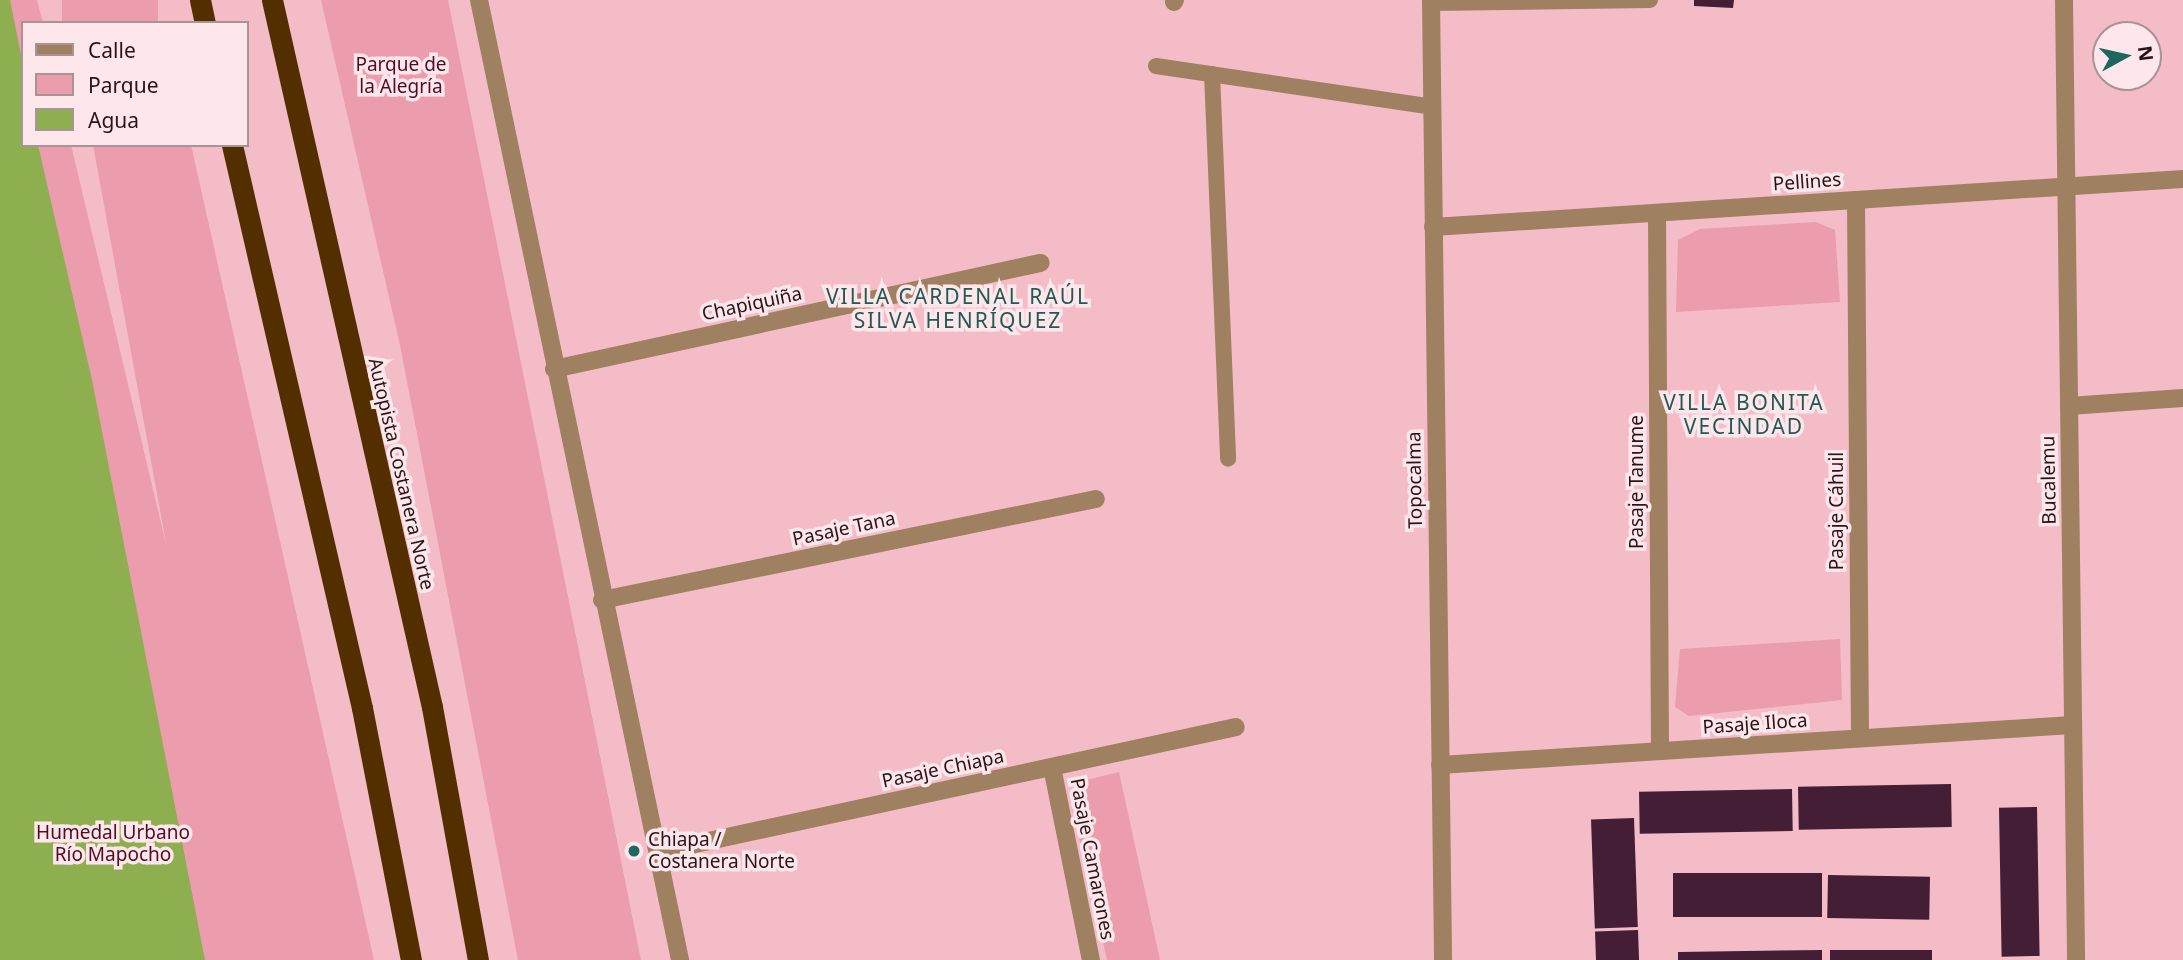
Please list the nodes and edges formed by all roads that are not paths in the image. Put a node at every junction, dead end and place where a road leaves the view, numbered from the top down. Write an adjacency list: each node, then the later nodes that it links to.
1 (200, 0): 8 (highway)
2 (272, 0): 33 (highway, Autopista Costanera Norte)
3 (479, 0): 19 (street)
4 (1650, 0): 6 (lane)
5 (2064, 0): 14 (street, Bucalemu)
6 (1557, 1): 7 (lane)
7 (1431, 2): 11 (street, Topocalma)
8 (205, 21)
9 (1156, 66): 10 (lane)
10 (1212, 74): 11 (lane); 22 (lane)
11 (1432, 107): 17 (street, Topocalma)
12 (232, 147): 32 (highway)
13 (2183, 179): 14 (street, Pellines)
14 (2066, 187): 15 (street, Pellines); 21 (street, Bucalemu)
15 (1856, 200): 16 (street, Pellines); 27 (street, Pasaje Cáhuil)
16 (1657, 213): 17 (street, Pellines); 28 (street, Pasaje Tanume)
17 (1433, 227): 29 (street, Topocalma)
18 (1041, 263): 19 (street, Chapiquiña)
19 (554, 369): 24 (street)
20 (2183, 398): 21 (street)
21 (2069, 406): 25 (street, Bucalemu)
22 (1228, 459)
23 (1096, 499): 24 (street, Pasaje Tana)
24 (601, 600): 31 (street)
25 (2073, 725): 27 (street, Pasaje Iloca); 37 (street, Bucalemu)
26 (1236, 727): 30 (street, Pasaje Chiapa)
27 (1860, 738): 28 (street, Pasaje Iloca)
28 (1660, 751): 29 (street, Pasaje Iloca)
29 (1440, 765): 36 (street, Topocalma)
30 (1052, 767): 31 (street, Pasaje Chiapa); 35 (street, Pasaje Camarones)
31 (658, 852): 34 (street)
32 (411, 960)
33 (478, 960)
34 (680, 960)
35 (1091, 960)
36 (1443, 960)
37 (2076, 960)

